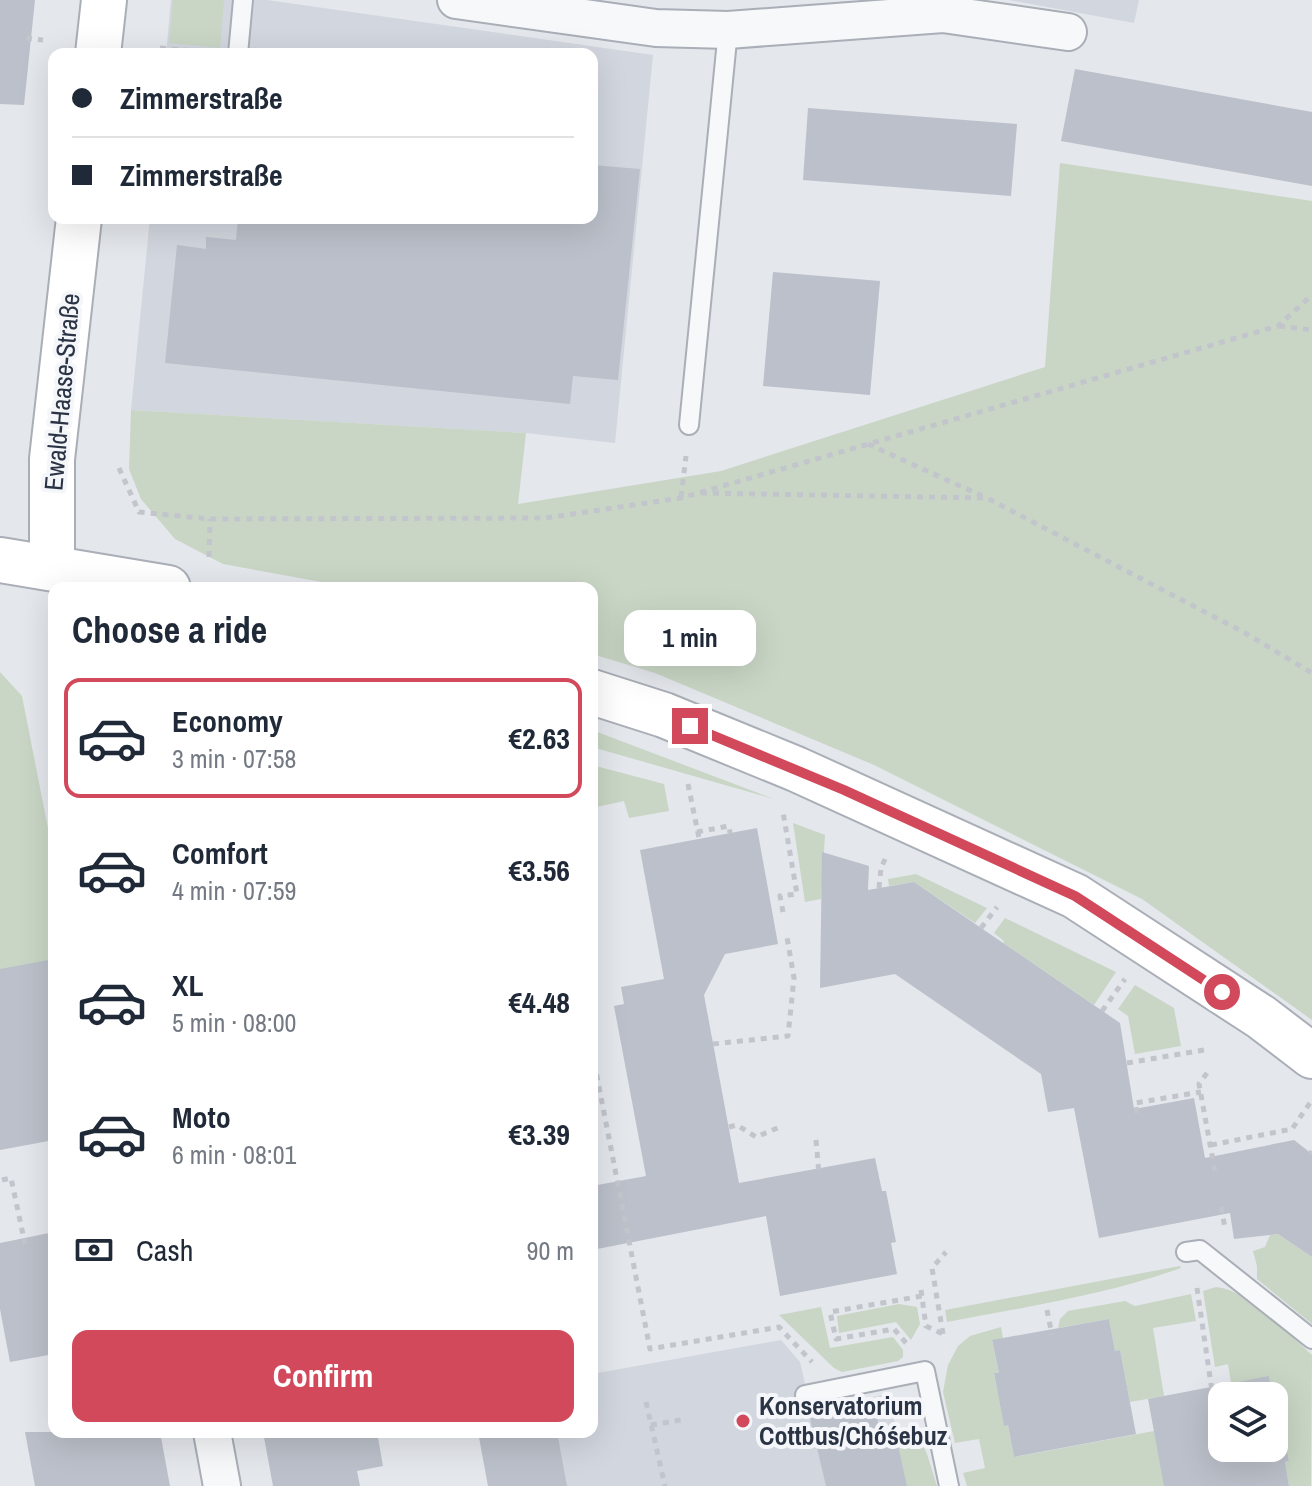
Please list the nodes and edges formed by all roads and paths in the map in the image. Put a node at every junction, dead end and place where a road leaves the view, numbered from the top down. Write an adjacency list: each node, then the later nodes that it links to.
1 (104, 0): 8 (street)
2 (243, 0): 9 (lane)
3 (456, 0): 4 (street)
4 (728, 30): 5 (street); 14 (lane)
5 (1068, 32)
6 (26, 38): 7 (path)
7 (43, 40)
8 (99, 48)
9 (239, 48)
10 (78, 224): 23 (street, Ewald-Haase-Straße)
11 (1312, 295): 12 (path)
12 (1278, 326): 13 (path); 15 (path)
13 (1312, 330)
14 (689, 425): 18 (path)
15 (866, 444): 17 (path); 19 (path)
16 (119, 468): 20 (path)
17 (692, 493): 18 (path); 19 (path)
18 (681, 498): 20 (path)
19 (987, 498): 25 (path)
20 (210, 519): 21 (path)
21 (209, 557)
22 (0, 560): 23 (street)
23 (54, 577): 24 (street)
24 (106, 582)
25 (1312, 673)
26 (598, 694): 42 (street)
27 (688, 784): 29 (path)
28 (783, 811): 35 (path)
29 (697, 832): 30 (path); 31 (path)
30 (730, 833)
31 (700, 843)
32 (887, 856): 33 (path)
33 (879, 888)
34 (998, 907): 36 (path)
35 (783, 912)
36 (981, 928)
37 (787, 937): 40 (path)
38 (1130, 972): 39 (path)
39 (1102, 1011)
40 (713, 1044)
41 (1204, 1050): 43 (path)
42 (1312, 1056)
43 (1127, 1063)
44 (1207, 1073): 46 (path)
45 (598, 1082): 63 (path)
46 (1201, 1092): 48 (path); 52 (path)
47 (1312, 1100): 52 (path)
48 (1137, 1113)
49 (782, 1126): 50 (path)
50 (729, 1127)
51 (816, 1140): 53 (path)
52 (1211, 1145): 54 (path)
53 (819, 1174)
54 (1216, 1177)
55 (2, 1180): 58 (path)
56 (1221, 1207): 57 (path)
57 (1226, 1240)
58 (25, 1244)
59 (946, 1252): 67 (path)
60 (1186, 1252): 66 (lane)
61 (1195, 1279): 68 (path)
62 (1047, 1310): 65 (path)
63 (646, 1331): 64 (path); 69 (path)
64 (635, 1333)
65 (1052, 1335)
66 (1312, 1339)
67 (907, 1344)
68 (1211, 1382)
69 (835, 1389): 70 (lane); 77 (lane)
70 (805, 1395)
71 (646, 1402): 73 (path)
72 (681, 1420): 73 (path)
73 (651, 1425): 76 (path)
74 (213, 1438): 75 (street)
75 (222, 1486)
76 (665, 1486)
77 (949, 1486)

